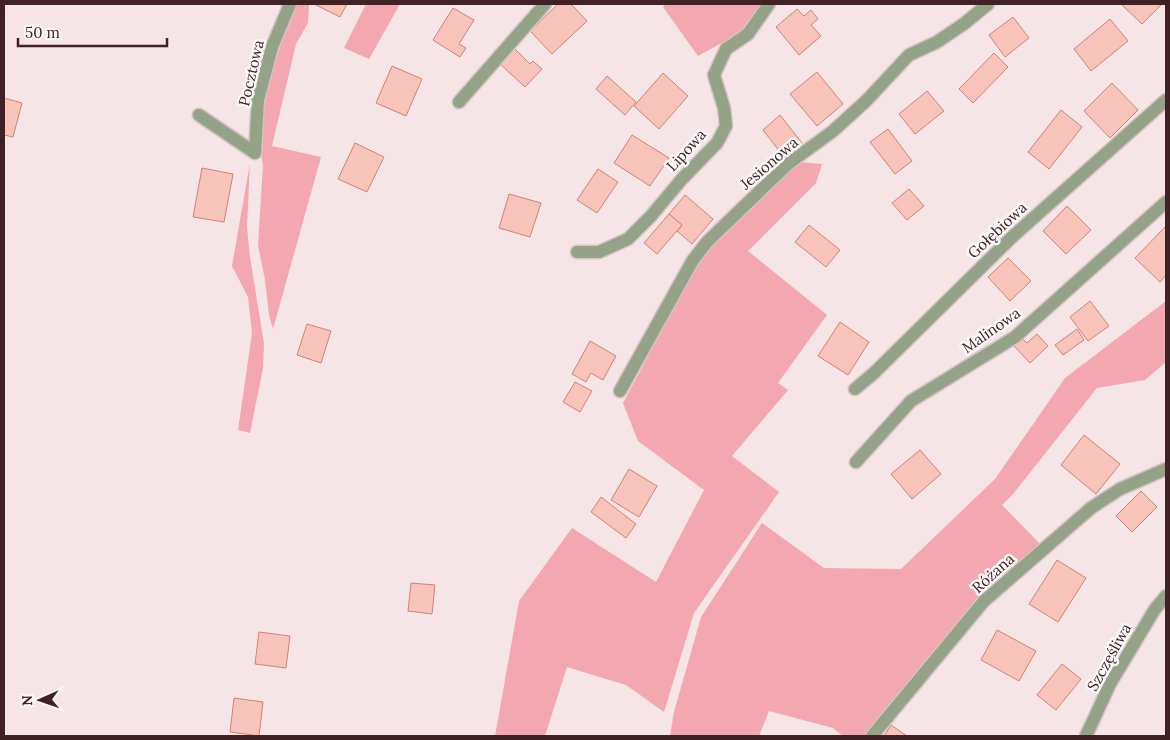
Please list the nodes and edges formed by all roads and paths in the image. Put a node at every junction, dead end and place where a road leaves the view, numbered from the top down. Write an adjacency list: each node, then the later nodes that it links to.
1 (290, 4): 7 (street, Pocztowa)
2 (545, 4): 6 (street)
3 (769, 4): 9 (street, Lipowa)
4 (988, 4): 11 (street, Jesionowa)
5 (1166, 100): 10 (street, Gołębiowa)
6 (458, 102)
7 (199, 115)
8 (1166, 202): 12 (street, Malinowa)
9 (577, 252)
10 (855, 389)
11 (620, 391)
12 (856, 462)
13 (1166, 469): 15 (street, Różana)
14 (1166, 596): 16 (street, Szczęśliwa)
15 (872, 736)
16 (1086, 736)

